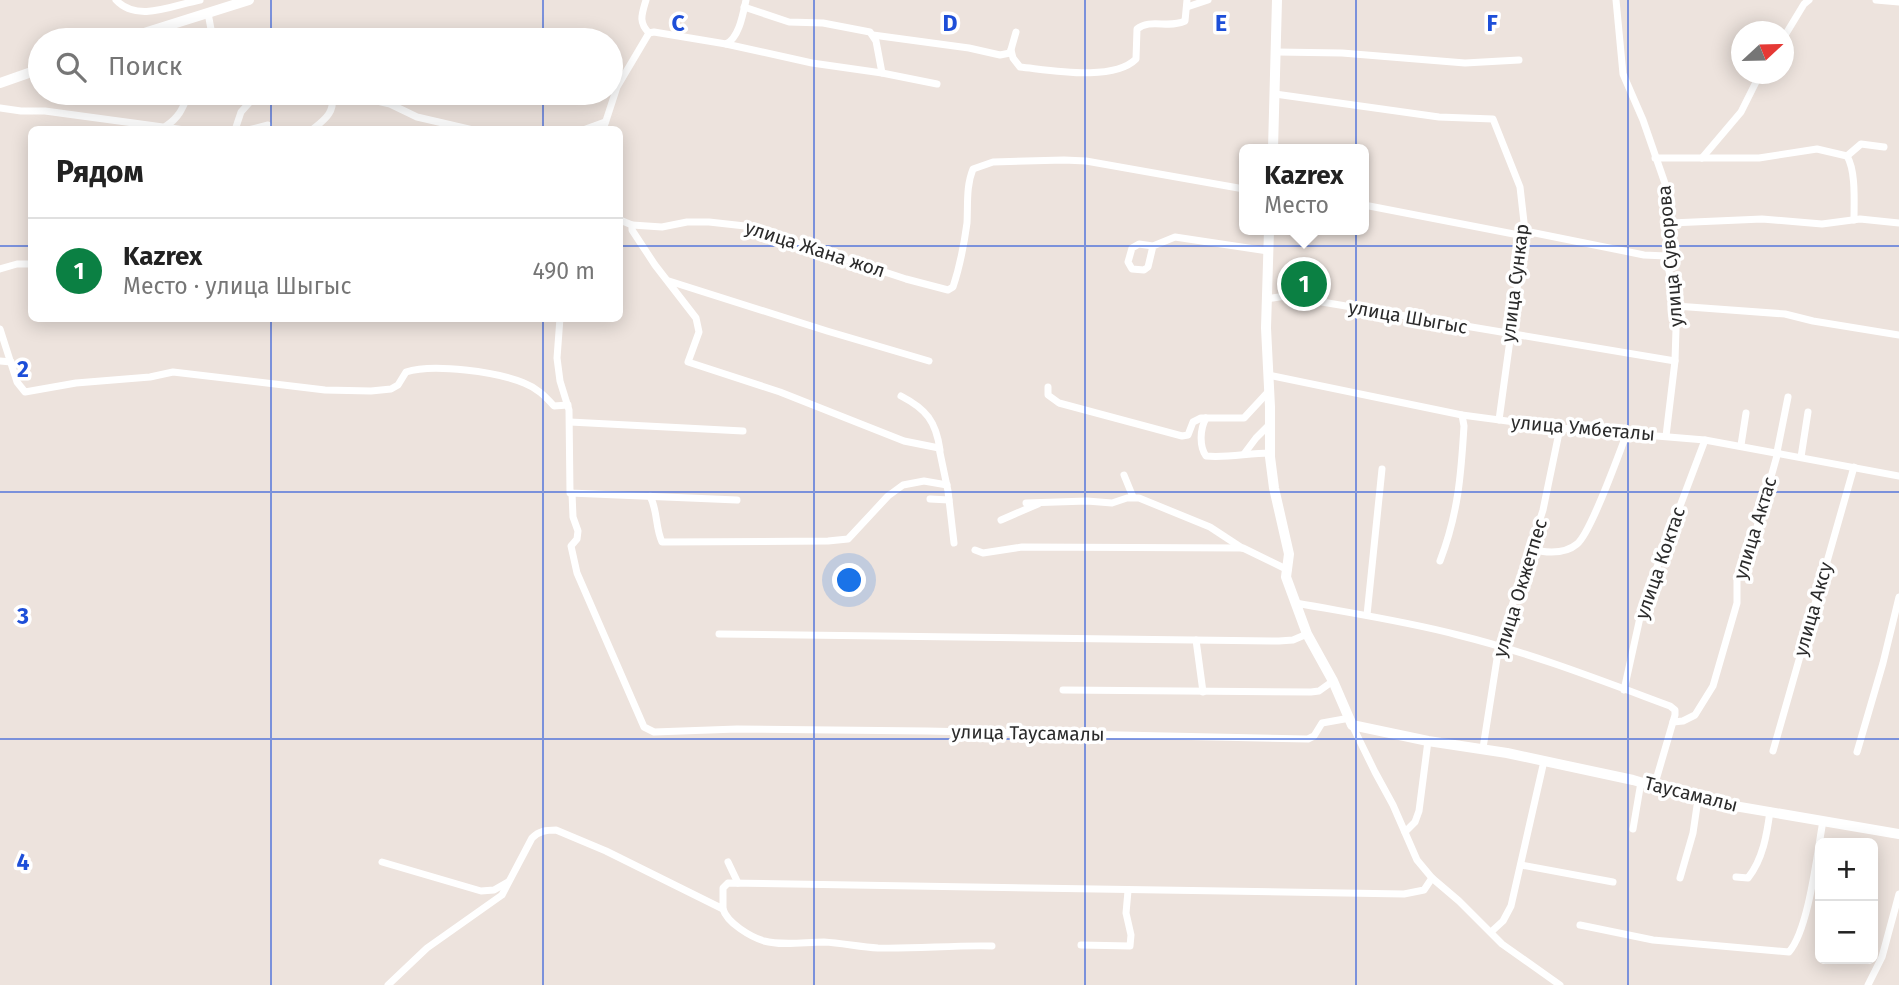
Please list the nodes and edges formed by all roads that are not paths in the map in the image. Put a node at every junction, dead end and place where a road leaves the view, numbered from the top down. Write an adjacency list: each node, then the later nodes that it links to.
1 (116, 0): 2 (street)
2 (200, 0)
3 (249, 0): 13 (street)
4 (646, 0): 18 (street)
5 (1208, 0): 12 (street)
6 (1277, 0): 22 (street)
7 (1616, 0): 48 (street, улица Суворова)
8 (1809, 0): 14 (street)
9 (1876, 0): 10 (street)
10 (1899, 2)
11 (745, 4): 19 (street); 20 (street)
12 (1187, 4): 21 (street)
13 (208, 13): 15 (street); 16 (street)
14 (1793, 21)
15 (160, 28)
16 (211, 28)
17 (1016, 32): 21 (street)
18 (649, 33): 20 (street); 24 (street)
19 (873, 35): 21 (street); 26 (street)
20 (726, 44): 26 (street)
21 (1012, 50)
22 (1277, 51): 23 (street); 30 (street)
23 (1519, 60)
24 (623, 72)
25 (28, 73): 27 (street)
26 (882, 73): 28 (street)
27 (0, 83)
28 (937, 84)
29 (1755, 84): 49 (street)
30 (1275, 94): 45 (street); 57 (street, улица Сункар)
31 (183, 105): 39 (street)
32 (248, 105): 40 (street)
33 (332, 105): 42 (street)
34 (392, 105): 43 (street)
35 (609, 105): 44 (street)
36 (0, 108): 38 (street)
37 (268, 125): 41 (street)
38 (158, 126)
39 (167, 126)
40 (236, 126)
41 (264, 126)
42 (317, 126)
43 (456, 126)
44 (604, 126)
45 (1273, 144)
46 (1884, 147): 47 (street)
47 (1847, 156): 49 (street); 52 (street)
48 (1655, 158): 49 (street); 54 (street, улица Суворова)
49 (1702, 158)
50 (1239, 188): 56 (street, улица Жана жол)
51 (1369, 206): 57 (street)
52 (1854, 220): 54 (street); 55 (street)
53 (623, 221): 56 (street)
54 (1671, 223): 61 (street, улица Суворова)
55 (1899, 223)
56 (632, 225): 64 (street)
57 (1524, 234): 61 (street); 69 (street, улица Сункар)
58 (1269, 235): 60 (street)
59 (1153, 246): 60 (street)
60 (1268, 251): 65 (street)
61 (1666, 256): 66 (street, улица Суворова)
62 (28, 264): 63 (street)
63 (0, 269)
64 (668, 281): 72 (street); 94 (street)
65 (1266, 299): 69 (street, улица Шыгыс); 75 (street)
66 (1676, 306): 70 (street); 73 (street, улица Суворова)
67 (560, 322): 80 (street)
68 (0, 329): 74 (street)
69 (1509, 335): 73 (street, улица Шыгыс); 85 (street, улица Сункар)
70 (1899, 335)
71 (0, 361): 74 (street)
72 (929, 361)
73 (1675, 361): 91 (street, улица Суворова)
74 (12, 362): 80 (street)
75 (1268, 375): 77 (street); 83 (street, улица Умбеталы)
76 (1048, 387): 84 (street)
77 (1269, 390): 84 (street); 87 (street)
78 (901, 396): 94 (street)
79 (1788, 397): 95 (street, улица Актас)
80 (568, 405): 86 (street)
81 (1808, 412): 98 (street)
82 (1746, 414): 93 (street)
83 (1462, 415): 85 (street, улица Умбеталы); 117 (street)
84 (1206, 418): 97 (street)
85 (1499, 420): 88 (street, улица Умбеталы)
86 (570, 422): 89 (street); 104 (street)
87 (1269, 425): 96 (street); 97 (street)
88 (1560, 428): 90 (street, улица Умбеталы); 115 (street, улица Окжетпес)
89 (743, 431)
90 (1626, 433): 91 (street, улица Умбеталы); 115 (street)
91 (1666, 436): 92 (street, улица Умбеталы)
92 (1705, 440): 93 (street, улица Умбеталы); 129 (street, улица Коктас)
93 (1741, 445): 95 (street, улица Умбеталы)
94 (941, 451): 103 (street)
95 (1777, 452): 98 (street, улица Умбеталы); 132 (street, улица Актас)
96 (1270, 453): 97 (street); 118 (street)
97 (1244, 454)
98 (1801, 457): 99 (street, улица Умбеталы)
99 (1854, 467): 102 (street, улица Умбеталы); 135 (street, улица Аксу)
100 (1382, 469): 121 (street)
101 (1124, 475): 105 (street)
102 (1899, 476)
103 (947, 485): 106 (street); 109 (street)
104 (572, 493): 106 (street); 131 (street, улица Таусамалы)
105 (1130, 495): 110 (street); 114 (street)
106 (650, 496): 108 (street)
107 (930, 499): 109 (street)
108 (737, 500)
109 (949, 500): 113 (street)
110 (1041, 502): 111 (street); 112 (street)
111 (1026, 503)
112 (1001, 520)
113 (954, 543)
114 (1243, 548): 116 (street); 118 (street)
115 (1530, 549): 126 (street, улица Окжетпес)
116 (975, 551)
117 (1440, 561)
118 (1288, 570): 120 (street)
119 (1899, 597): 122 (street)
120 (1296, 603): 121 (street); 124 (street)
121 (1367, 615): 126 (street)
122 (1896, 623): 136 (street)
123 (719, 634): 125 (street)
124 (1307, 634): 125 (street); 127 (street)
125 (1196, 640): 130 (street)
126 (1499, 646): 129 (street); 134 (street, улица Окжетпес)
127 (1334, 681): 130 (street); 131 (street)
128 (1063, 690): 130 (street)
129 (1623, 690): 132 (street)
130 (1203, 692)
131 (1351, 721): 133 (street); 144 (street)
132 (1673, 722): 139 (street)
133 (1428, 741): 134 (street); 144 (street)
134 (1483, 748): 137 (street, Таусамалы)
135 (1773, 751)
136 (1857, 752)
137 (1544, 761): 138 (street, Таусамалы); 148 (street)
138 (1641, 782): 139 (street, Таусамалы); 143 (street)
139 (1652, 786): 140 (street, Таусамалы)
140 (1698, 799): 141 (street, Таусамалы); 149 (street)
141 (1770, 811): 142 (street, Таусамалы); 150 (street)
142 (1823, 821): 145 (street, Таусамалы); 158 (street)
143 (1633, 829)
144 (1405, 832): 151 (street)
145 (1899, 834)
146 (382, 862): 152 (street)
147 (728, 862): 154 (street)
148 (1521, 865): 153 (street); 159 (street)
149 (1680, 877)
150 (1736, 877)
151 (1432, 878): 155 (street); 159 (street)
152 (510, 881): 157 (street); 162 (street)
153 (1614, 882)
154 (738, 883): 155 (street); 157 (street)
155 (1128, 891): 160 (street)
156 (1899, 894): 164 (street)
157 (723, 909): 161 (street)
158 (1580, 925)
159 (1492, 932): 163 (street)
160 (1080, 945)
161 (992, 946)
162 (388, 985)
163 (1560, 985)
164 (1868, 985)

